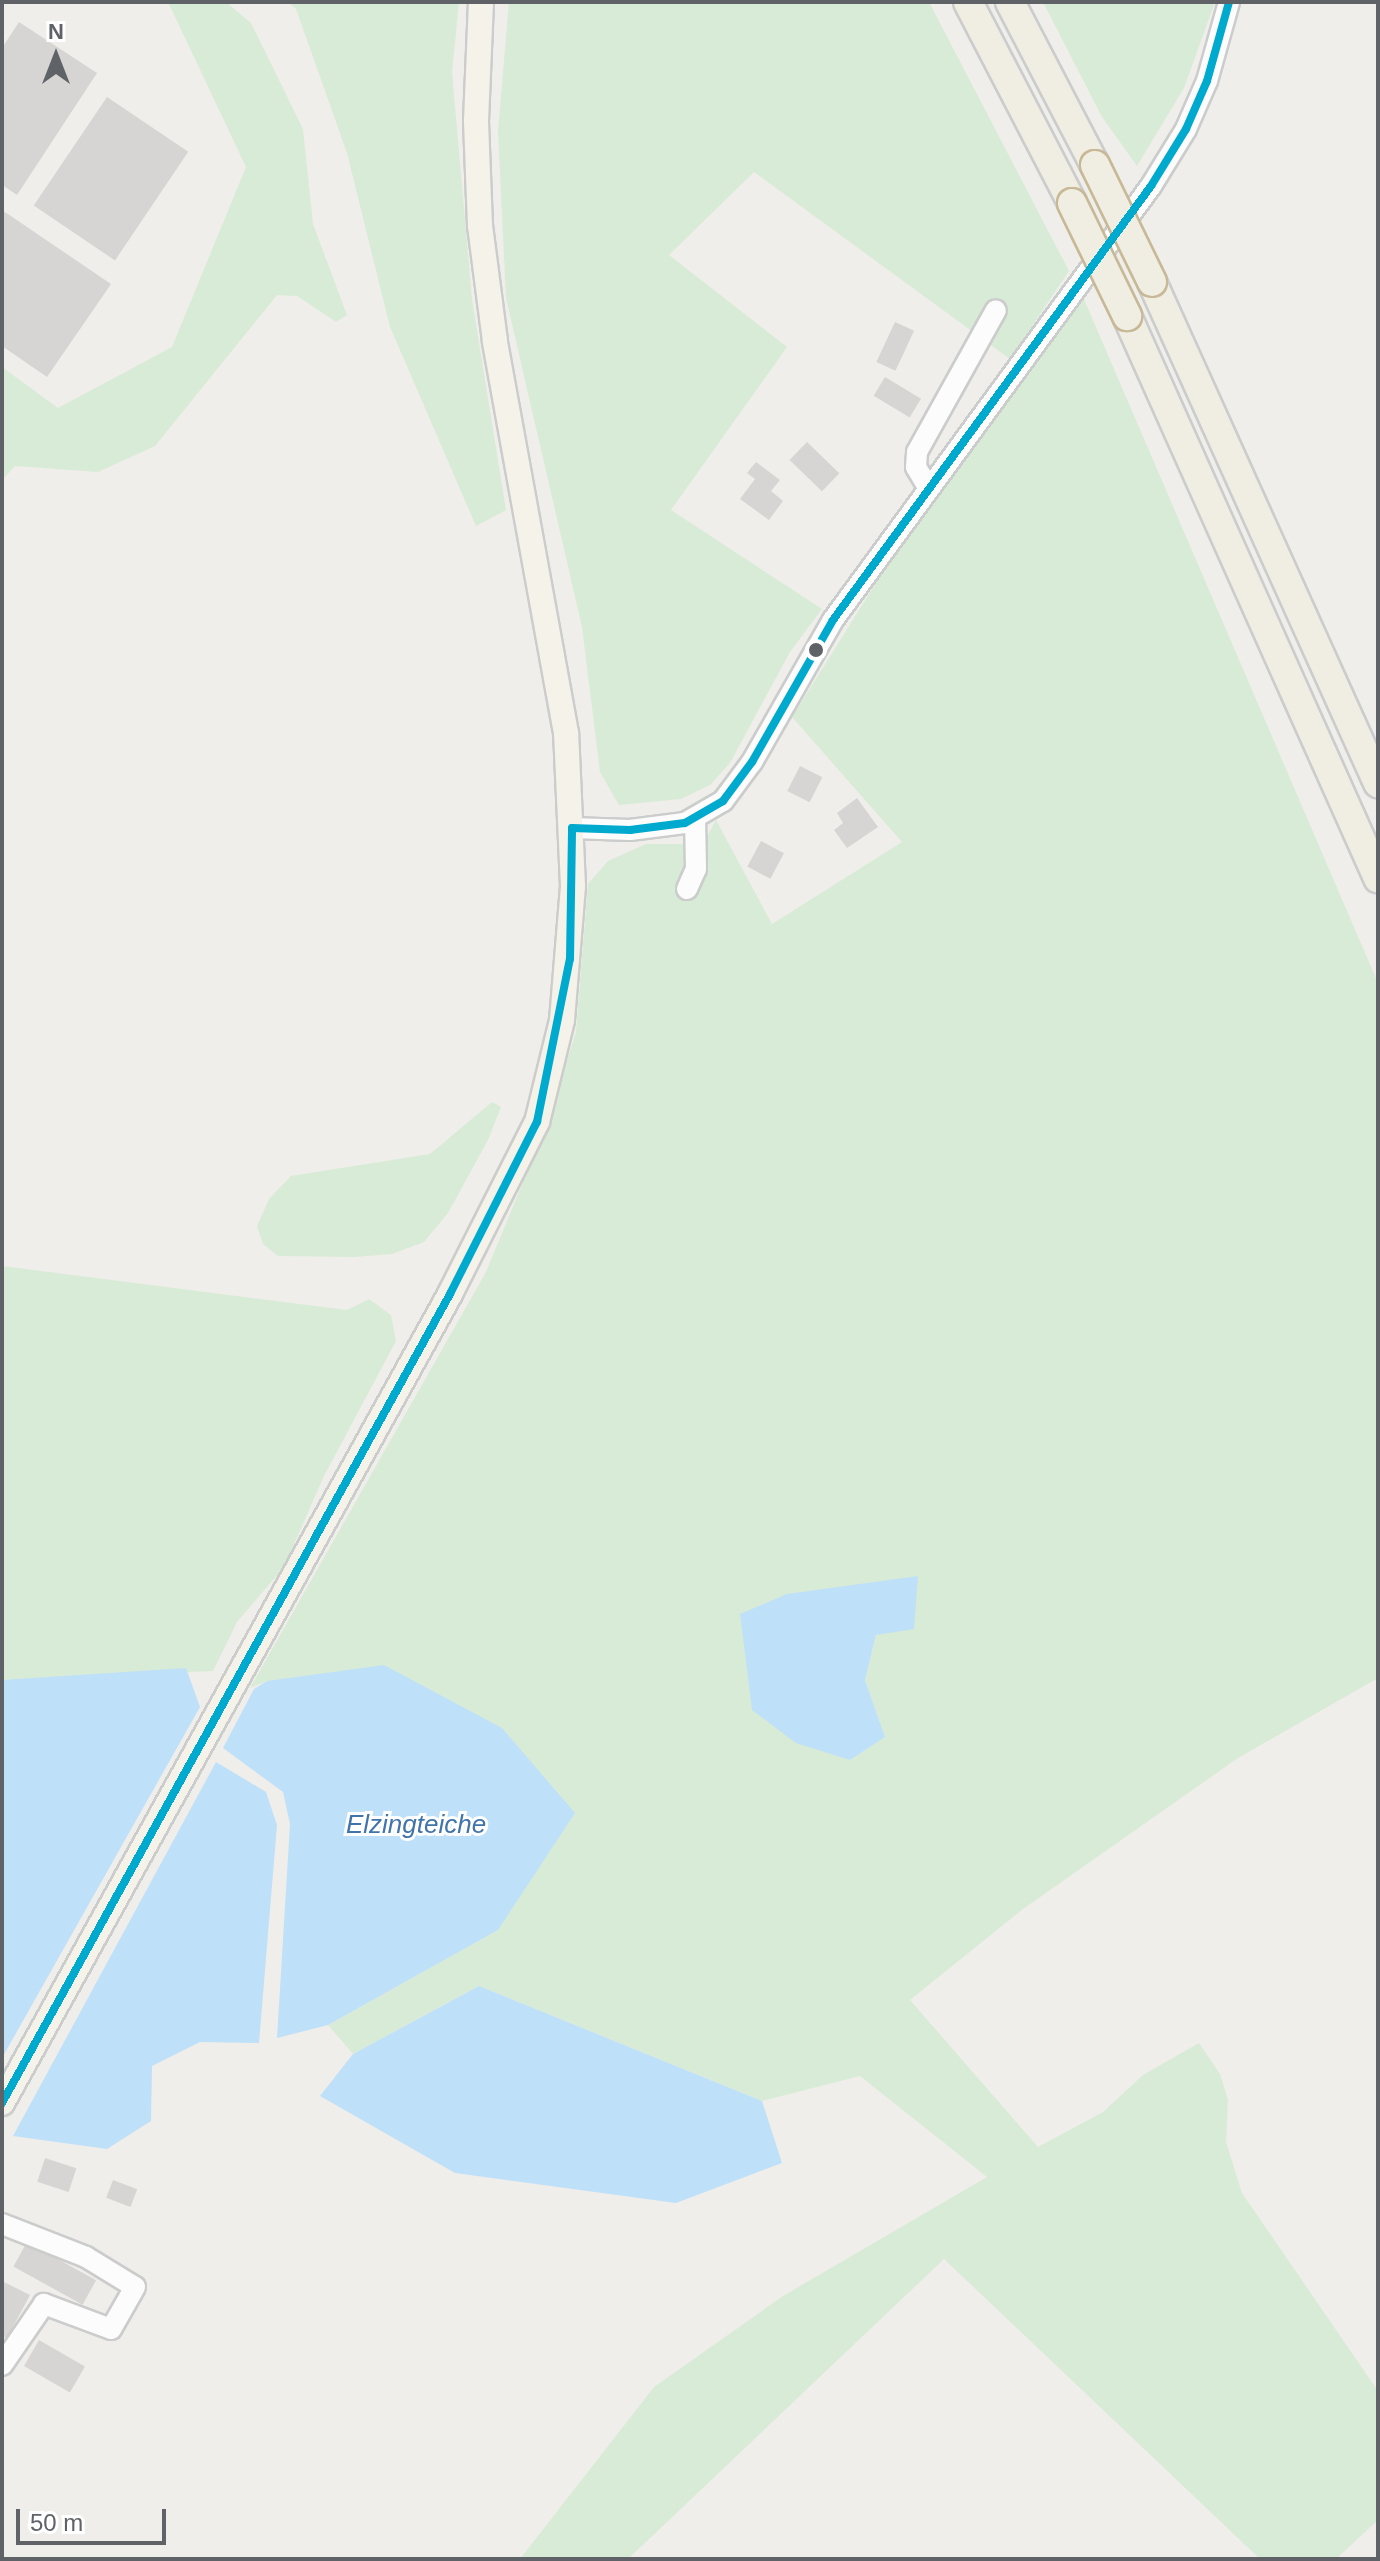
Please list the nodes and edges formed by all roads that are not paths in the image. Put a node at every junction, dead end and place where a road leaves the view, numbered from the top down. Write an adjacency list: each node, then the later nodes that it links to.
1 (481, 2): 9 (main road)
2 (968, 2): 10 (highway, bridge)
3 (1010, 2): 7 (highway, bridge)
4 (1229, 2): 6 (street)
5 (996, 310): 6 (street)
6 (928, 487): 8 (street)
7 (1378, 783)
8 (695, 819): 9 (street); 11 (street)
9 (572, 828): 12 (main road)
10 (1378, 878)
11 (687, 889)
12 (2, 2103)
13 (2, 2224): 14 (street)
14 (2, 2365)

